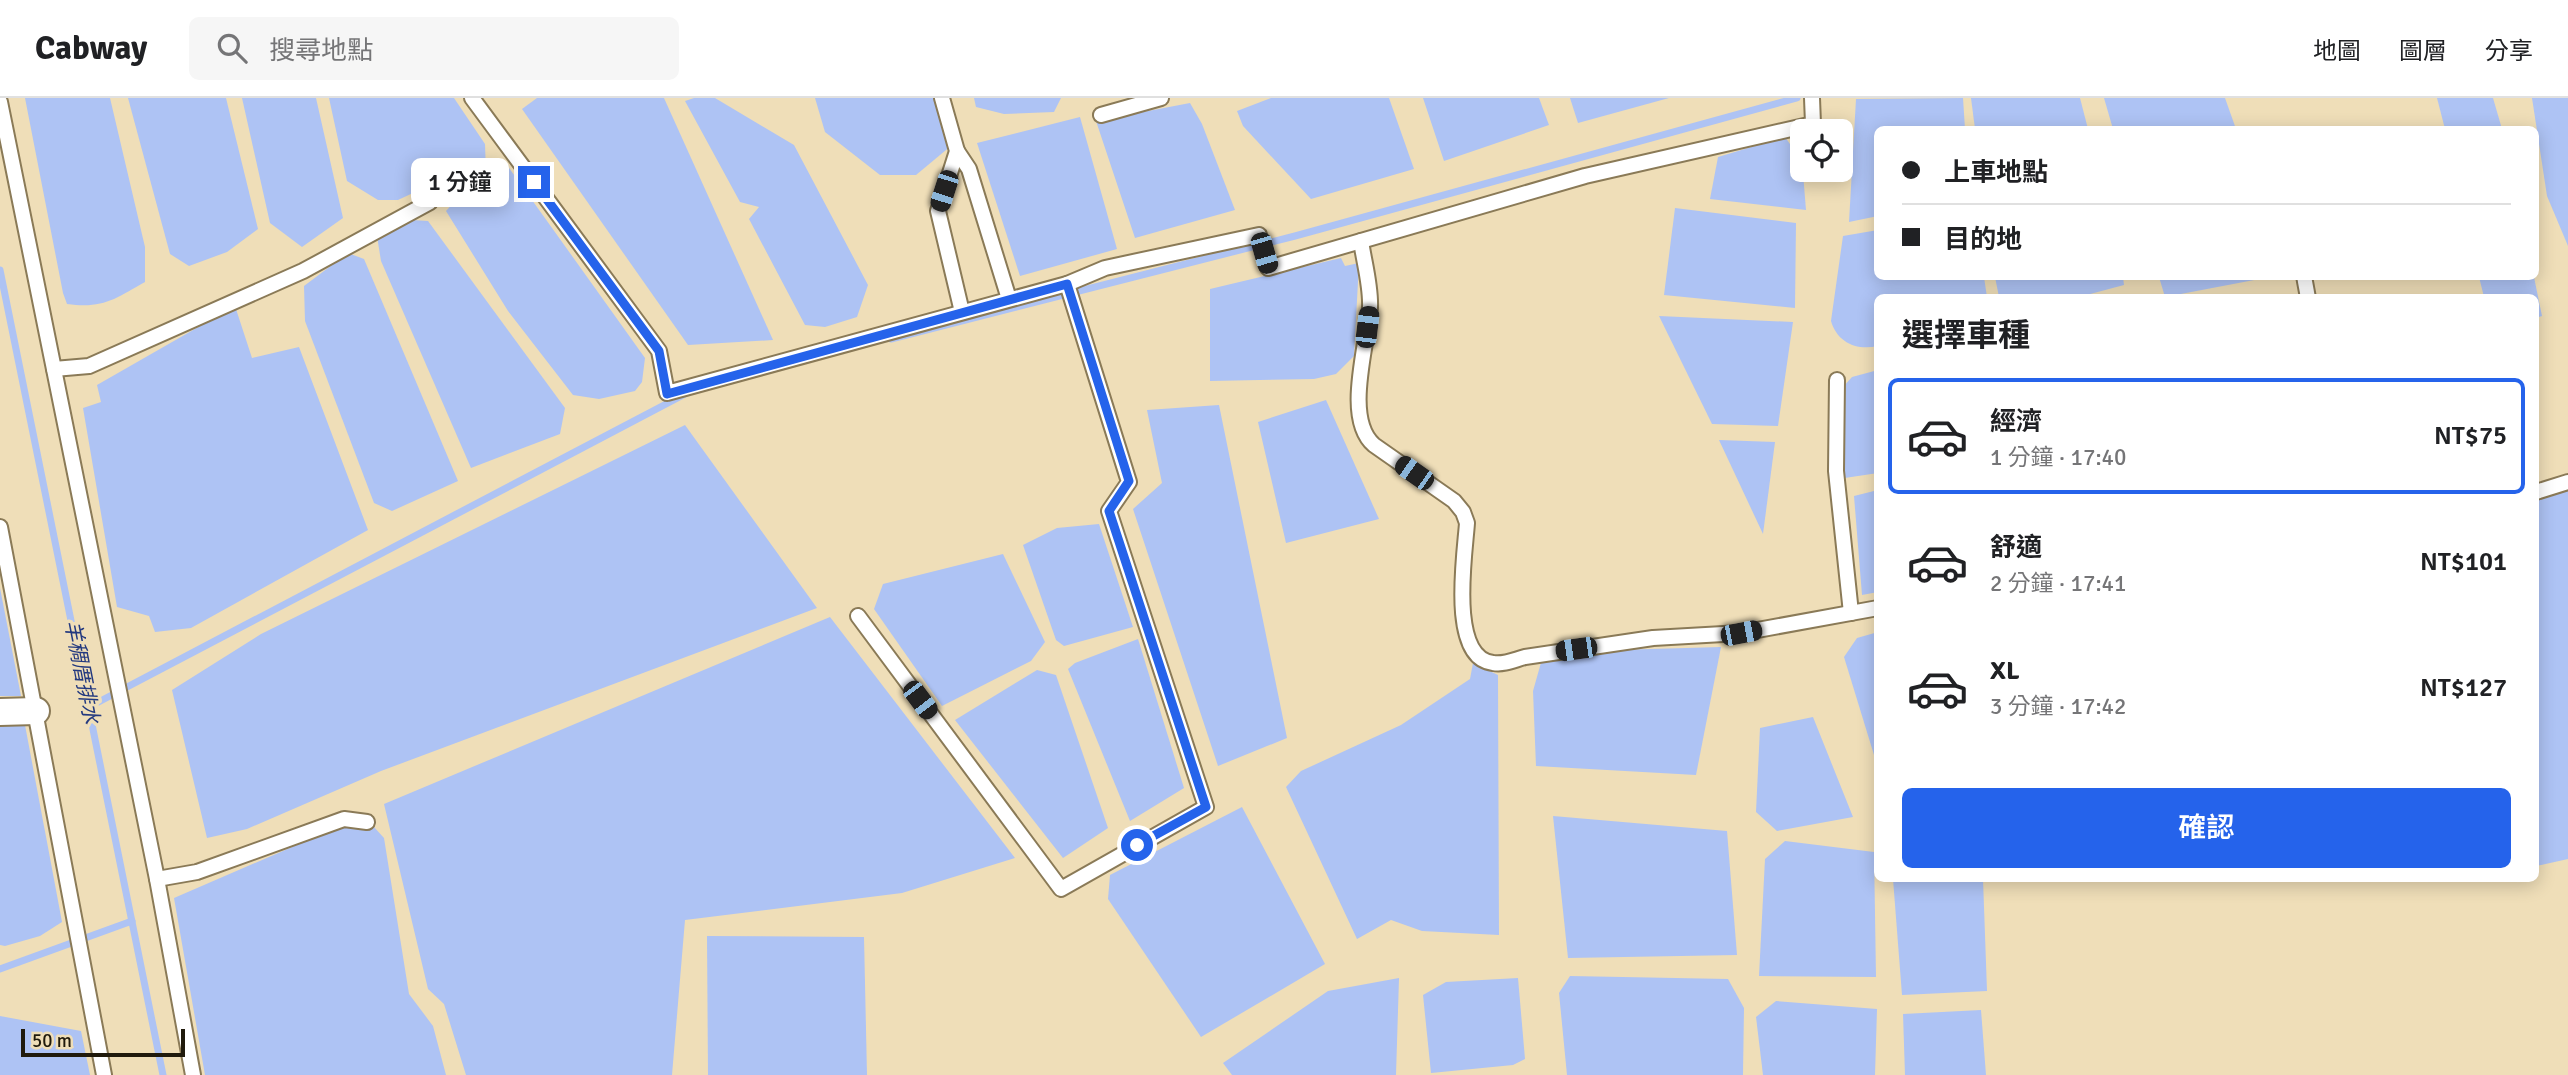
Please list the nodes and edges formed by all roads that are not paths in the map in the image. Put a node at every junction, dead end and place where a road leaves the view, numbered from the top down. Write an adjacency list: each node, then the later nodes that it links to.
1 (472, 98): 12 (lane)
2 (942, 98): 7 (lane)
3 (1160, 98): 6 (lane)
4 (0, 102): 13 (lane)
5 (1812, 104): 9 (lane)
6 (1101, 115)
7 (957, 151): 11 (lane); 12 (lane)
8 (430, 202): 13 (lane)
9 (1361, 242): 10 (lane); 19 (lane)
10 (1067, 284): 11 (lane); 20 (lane)
11 (1009, 299): 12 (lane)
12 (962, 312)
13 (54, 369): 24 (lane)
14 (1837, 380): 19 (lane)
15 (2568, 482): 16 (lane)
16 (2539, 491)
17 (0, 527): 21 (lane)
18 (1874, 609): 19 (lane)
19 (1851, 613)
20 (858, 616)
21 (36, 711): 22 (street); 25 (lane)
22 (0, 712)
23 (368, 822): 24 (lane)
24 (157, 879): 26 (lane)
25 (104, 1075)
26 (193, 1075)

